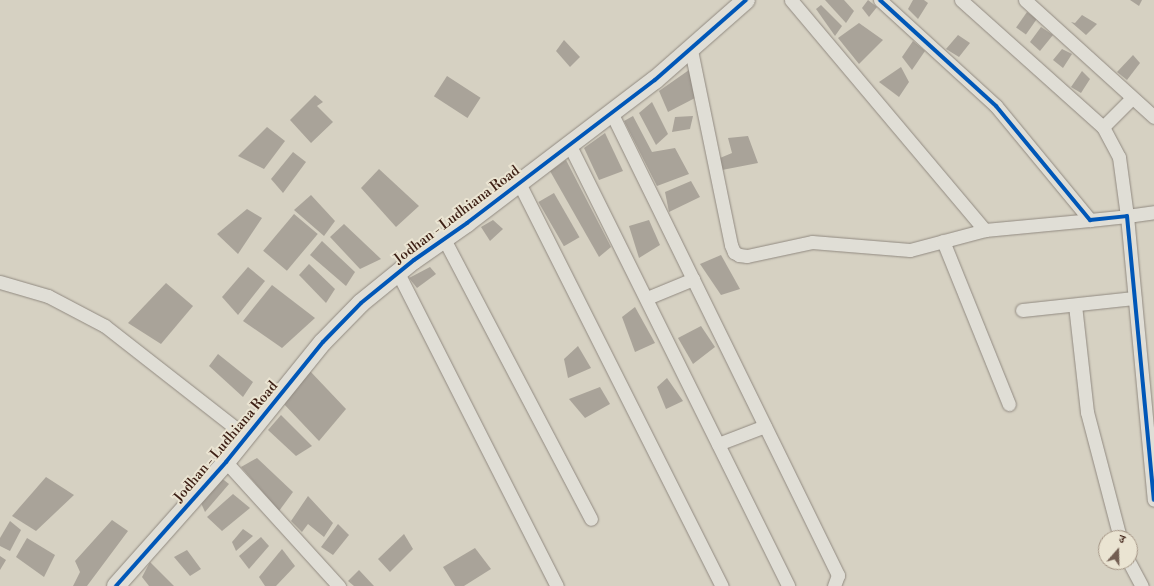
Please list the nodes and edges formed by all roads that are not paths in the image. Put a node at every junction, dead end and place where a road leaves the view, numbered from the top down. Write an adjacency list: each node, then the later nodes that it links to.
1 (731, 0): 29 (street, Jodhan - Ludhiana Road)
2 (746, 0): 7 (street, Jodhan - Ludhiana Road)
3 (791, 0): 17 (street)
4 (880, 0): 16 (street)
5 (961, 0): 11 (street)
6 (1025, 0): 8 (street)
7 (691, 50): 9 (street, Jodhan - Ludhiana Road); 19 (street)
8 (1132, 98): 10 (street); 11 (street)
9 (611, 112): 12 (street, Jodhan - Ludhiana Road); 21 (street)
10 (1154, 117)
11 (1103, 127): 15 (street)
12 (569, 144): 13 (street, Jodhan - Ludhiana Road); 23 (street)
13 (519, 183): 18 (street, Jodhan - Ludhiana Road); 40 (street)
14 (1154, 212): 15 (street)
15 (1126, 216): 16 (street); 24 (street)
16 (1090, 220): 17 (street)
17 (985, 230): 19 (street)
18 (444, 239): 20 (street, Jodhan - Ludhiana Road); 33 (street)
19 (943, 241): 27 (street)
20 (398, 273): 29 (street, Jodhan - Ludhiana Road); 39 (street)
21 (693, 279): 23 (street); 28 (street)
22 (0, 282): 29 (street)
23 (647, 298): 30 (street)
24 (1134, 298): 25 (street); 32 (street)
25 (1075, 304): 26 (street); 34 (street)
26 (1022, 310)
27 (1009, 404)
28 (765, 426): 30 (street); 42 (street)
29 (243, 434): 31 (street, Jodhan - Ludhiana Road); 36 (street, Jodhan - Ludhiana Road)
30 (718, 444): 41 (street)
31 (226, 462): 37 (street, Jodhan - Ludhiana Road); 38 (street)
32 (1154, 500)
33 (591, 519)
34 (1118, 530)
35 (1133, 570): 43 (street)
36 (102, 586)
37 (116, 586)
38 (339, 586)
39 (557, 586)
40 (722, 586)
41 (788, 586)
42 (834, 586)
43 (1142, 586)

